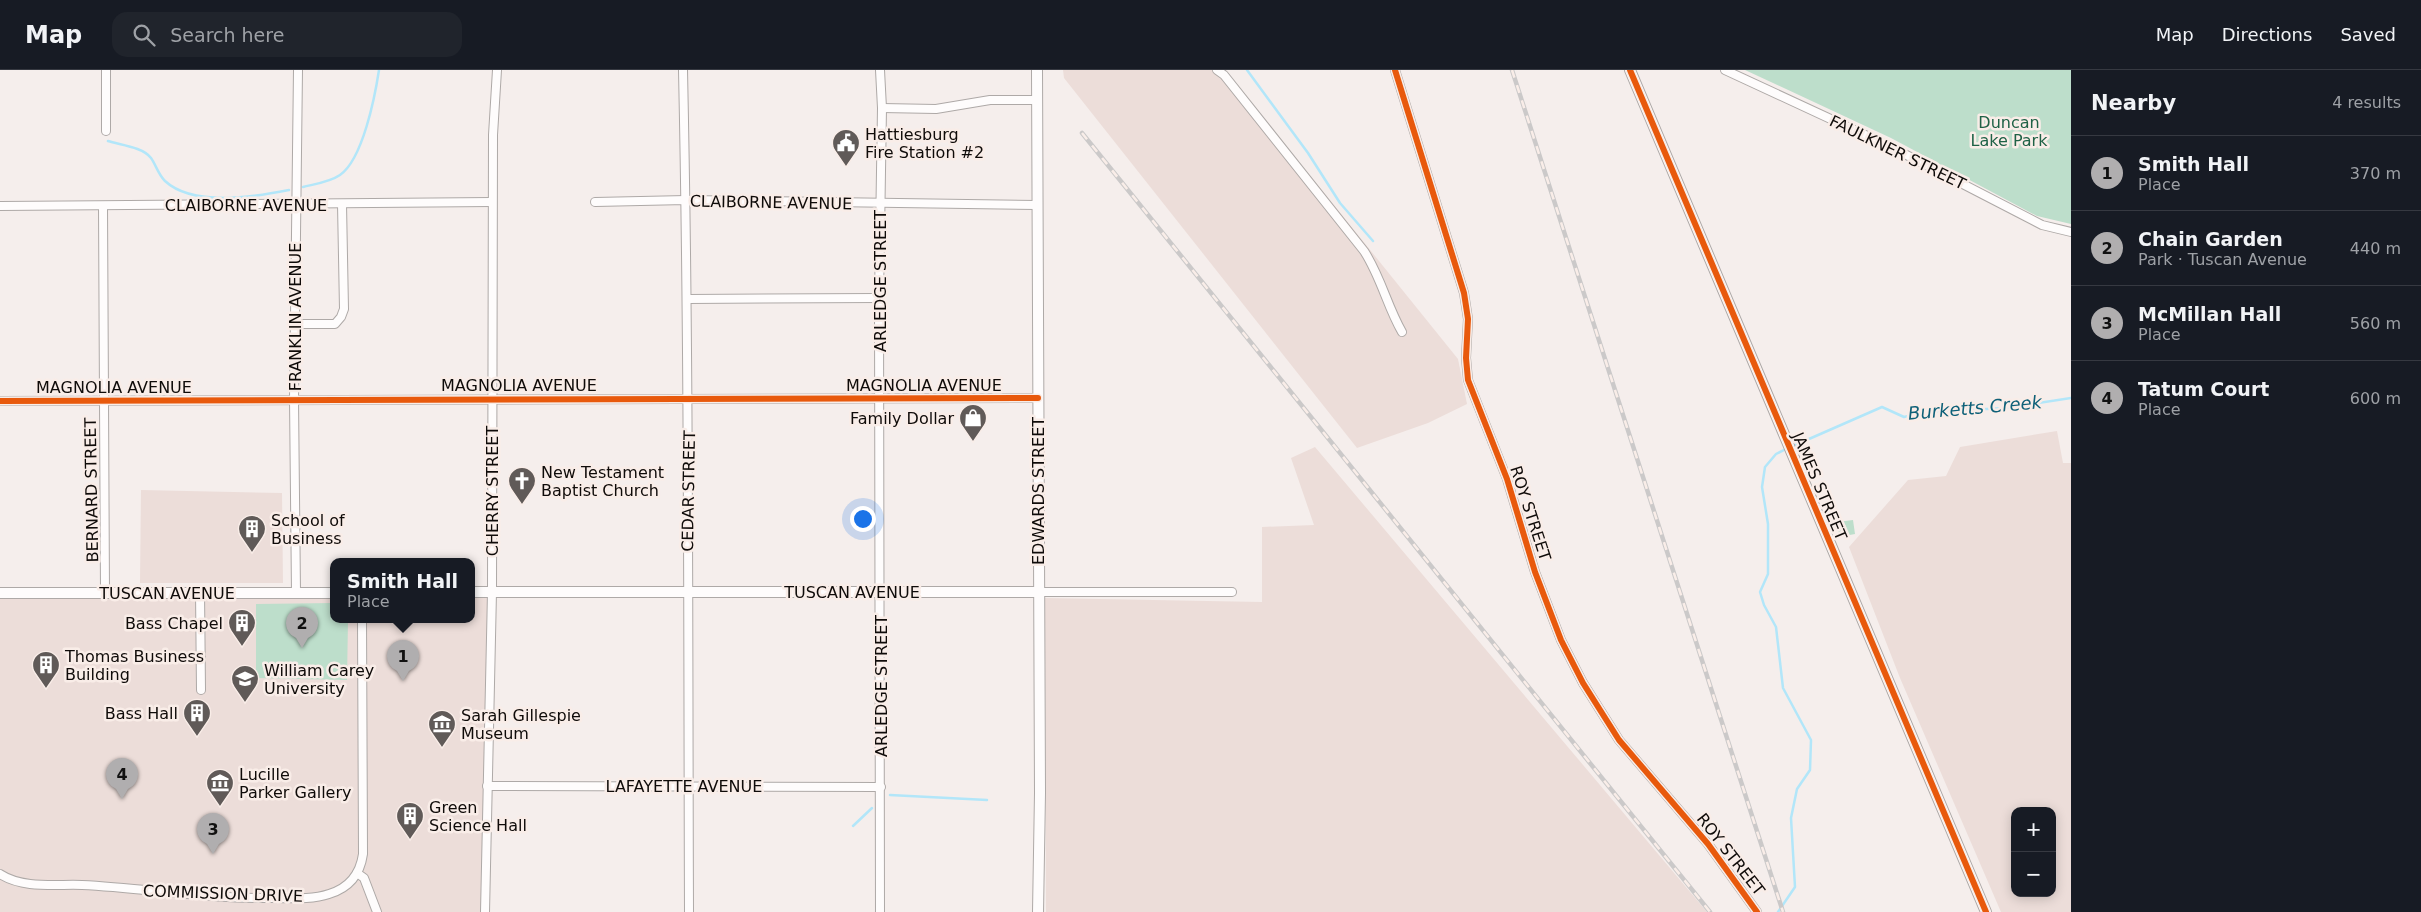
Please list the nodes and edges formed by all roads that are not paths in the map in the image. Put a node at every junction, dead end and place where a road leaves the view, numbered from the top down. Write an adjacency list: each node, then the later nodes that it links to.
1 (106, 70): 13 (street)
2 (298, 70): 20 (street, FRANKLIN AVENUE)
3 (497, 70): 15 (street, CHERRY STREET)
4 (683, 70): 14 (street, CEDAR STREET)
5 (880, 70): 12 (street, ARLEDGE STREET)
6 (1037, 70): 11 (main road, EDWARDS STREET)
7 (1217, 70): 27 (street)
8 (1395, 70): 59 (street, ROY STREET)
9 (1630, 70): 60 (main road, JAMES STREET)
10 (1725, 70): 23 (street, FAULKNER STREET)
11 (1037, 100): 12 (street); 19 (main road, EDWARDS STREET)
12 (882, 108): 17 (street, ARLEDGE STREET)
13 (106, 131)
14 (686, 200): 16 (street, CLAIBORNE AVENUE); 17 (street, CLAIBORNE AVENUE); 25 (street, CEDAR STREET)
15 (492, 202): 18 (street, CLAIBORNE AVENUE); 28 (street, CHERRY STREET)
16 (595, 202)
17 (880, 203): 19 (street, CLAIBORNE AVENUE); 24 (street, ARLEDGE STREET)
18 (342, 204): 20 (street, CLAIBORNE AVENUE); 26 (street)
19 (1037, 204): 29 (main road, EDWARDS STREET)
20 (295, 205): 22 (street, CLAIBORNE AVENUE); 26 (street, FRANKLIN AVENUE)
21 (0, 206): 22 (street, CLAIBORNE AVENUE)
22 (103, 206): 34 (street, BERNARD STREET)
23 (2071, 232)
24 (879, 298): 25 (street); 31 (street, ARLEDGE STREET)
25 (688, 299): 32 (street, CEDAR STREET)
26 (296, 324): 30 (street, FRANKLIN AVENUE)
27 (1402, 332)
28 (491, 398): 30 (street, MAGNOLIA AVENUE); 32 (street, MAGNOLIA AVENUE); 37 (street, CHERRY STREET)
29 (1038, 398): 31 (street, MAGNOLIA AVENUE); 39 (main road, EDWARDS STREET)
30 (294, 399): 34 (street, MAGNOLIA AVENUE); 43 (street, FRANKLIN AVENUE)
31 (879, 399): 32 (street, MAGNOLIA AVENUE); 38 (street, ARLEDGE STREET)
32 (689, 400): 45 (street, CEDAR STREET)
33 (0, 401): 34 (street, MAGNOLIA AVENUE)
34 (104, 401): 42 (street, BERNARD STREET)
35 (200, 592): 42 (main road, TUSCAN AVENUE); 43 (main road, TUSCAN AVENUE); 47 (street)
36 (475, 592): 37 (main road, TUSCAN AVENUE)
37 (492, 592): 45 (main road, TUSCAN AVENUE); 48 (street, CHERRY STREET)
38 (880, 592): 39 (main road, TUSCAN AVENUE); 45 (main road, TUSCAN AVENUE); 50 (street, ARLEDGE STREET)
39 (1038, 592): 40 (street, TUSCAN AVENUE); 58 (main road, EDWARDS STREET)
40 (1232, 592)
41 (0, 593): 42 (main road, TUSCAN AVENUE)
42 (105, 593)
43 (296, 593): 44 (main road, TUSCAN AVENUE)
44 (330, 593)
45 (687, 593): 49 (street, CEDAR STREET)
46 (362, 623): 51 (street)
47 (201, 690)
48 (487, 786): 49 (street, LAFAYETTE AVENUE); 55 (street, CHERRY STREET)
49 (689, 786): 50 (street, LAFAYETTE AVENUE); 56 (street, CEDAR STREET)
50 (881, 787): 57 (street, ARLEDGE STREET)
51 (357, 873): 53 (street, COMMISSION DRIVE); 54 (street)
52 (0, 874): 53 (street, COMMISSION DRIVE)
53 (4, 881)
54 (377, 912)
55 (486, 912)
56 (689, 912)
57 (880, 912)
58 (1038, 912)
59 (1757, 912)
60 (1986, 912)

